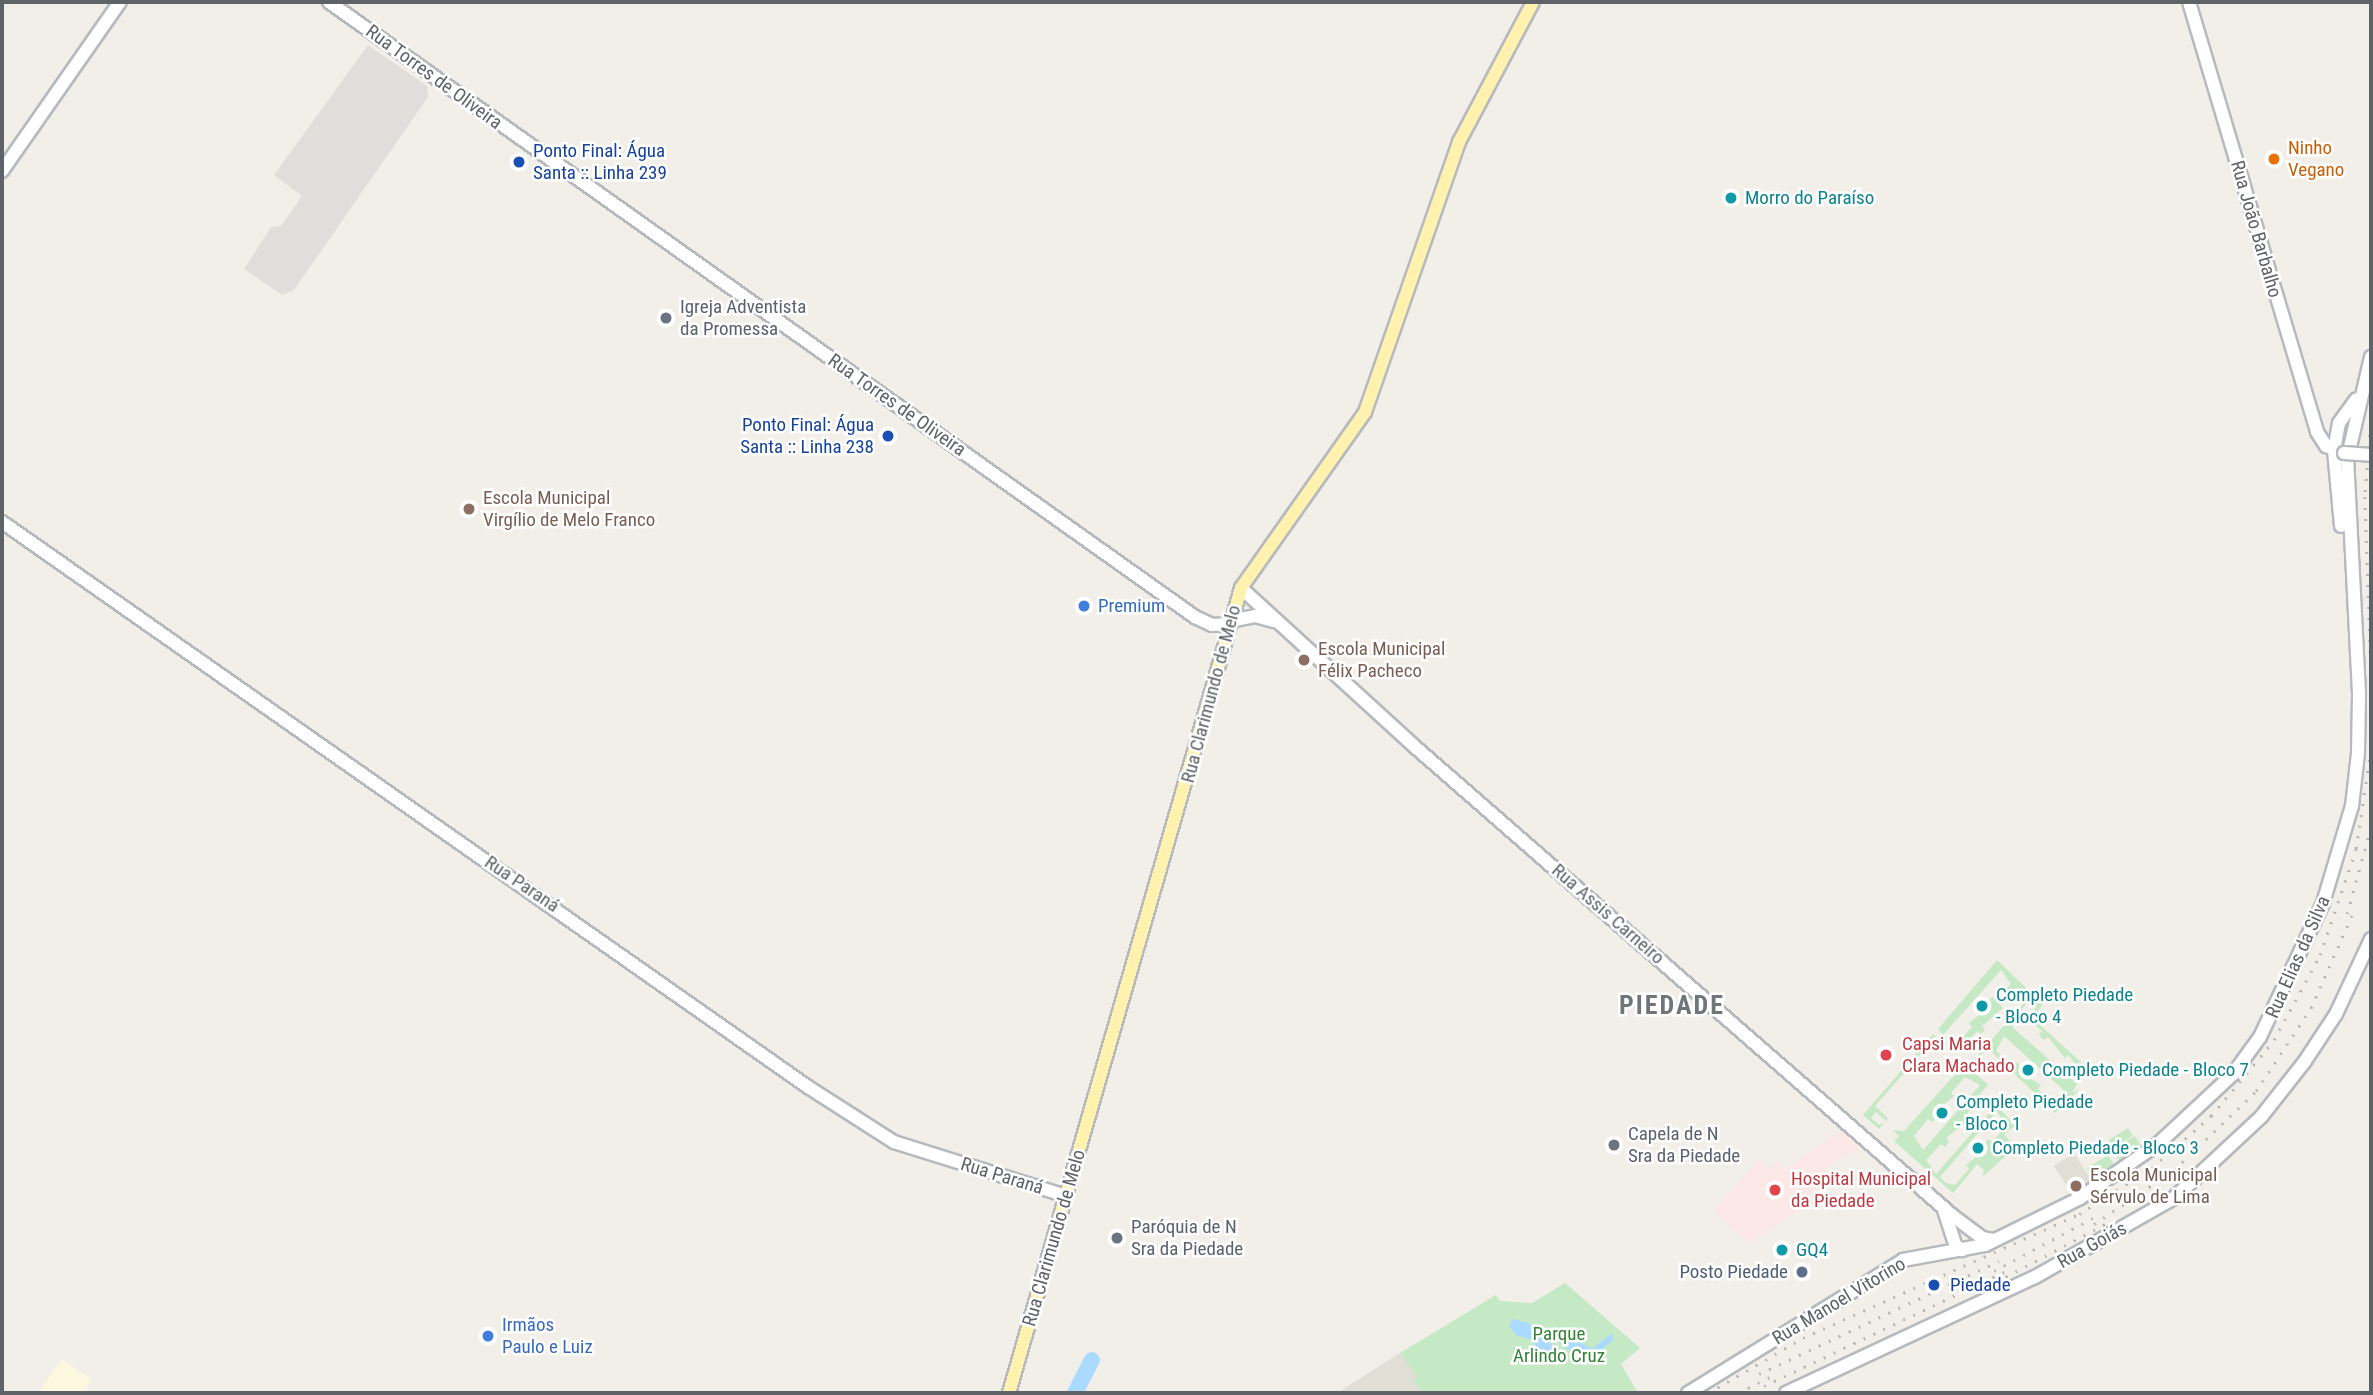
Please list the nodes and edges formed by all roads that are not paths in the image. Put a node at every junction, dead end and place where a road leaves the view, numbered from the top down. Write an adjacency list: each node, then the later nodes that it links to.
1 (120, 2): 5 (street)
2 (329, 2): 14 (street, Rua Torres de Oliveira)
3 (1533, 2): 12 (main road, Rua Clarimundo de Melo)
4 (2189, 2): 8 (street, Rua João Barbalho)
5 (2, 171)
6 (2371, 357): 7 (street, Rua Elias da Silva)
7 (2359, 396): 8 (street, Rua Elias da Silva); 11 (street, Rua Elias da Silva)
8 (2339, 452): 9 (street, bridge); 11 (street, Rua Elias da Silva)
9 (2371, 455)
10 (2, 522): 16 (street, Rua Paraná)
11 (2349, 546): 19 (street, Rua Elias da Silva)
12 (1241, 588): 13 (street, Rua Assis Carneiro); 14 (main road, Rua Clarimundo de Melo)
13 (1274, 621): 14 (street); 17 (street, Rua Assis Carneiro)
14 (1229, 623): 16 (main road, Rua Clarimundo de Melo)
15 (2371, 939): 23 (street, Rua Goiás)
16 (1066, 1196): 21 (main road, Rua Clarimundo de Melo)
17 (1943, 1207): 18 (street, Rua Assis Carneiro); 20 (street)
18 (1973, 1233): 19 (street, Rua Assis Carneiro); 20 (street)
19 (2001, 1239): 20 (street, Rua Manoel Vitorino)
20 (1965, 1250): 22 (street, Rua Manoel Vitorino)
21 (1009, 1393)
22 (1688, 1393)
23 (1786, 1393)

